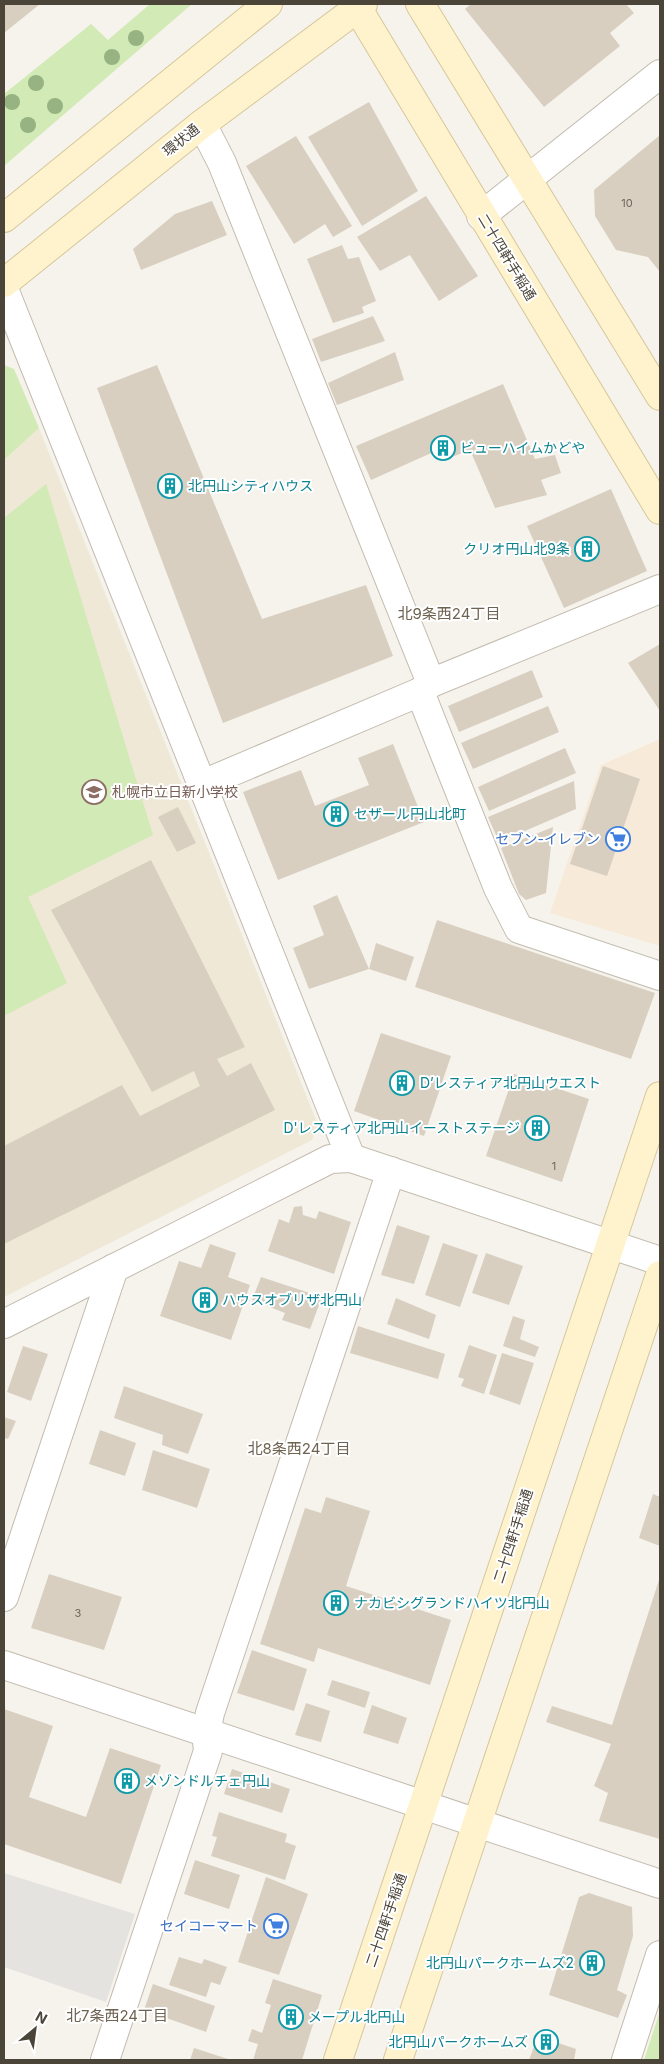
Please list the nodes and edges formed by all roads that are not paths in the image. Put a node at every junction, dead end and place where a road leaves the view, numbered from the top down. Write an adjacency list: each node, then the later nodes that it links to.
1 (268, 4): 8 (street)
2 (420, 4): 6 (street)
3 (358, 5): 5 (street, 環状通); 7 (street, 二十四軒手稲通)
4 (660, 74): 6 (street)
5 (202, 124): 9 (street, 環状通); 14 (street)
6 (528, 180): 7 (street); 11 (street)
7 (482, 216): 12 (street, 二十四軒手稲通)
8 (4, 218)
9 (4, 283)
10 (4, 289): 15 (street)
11 (660, 396)
12 (660, 510)
13 (660, 589): 14 (street)
14 (425, 688): 15 (street); 16 (street)
15 (203, 784): 18 (street)
16 (660, 976)
17 (660, 1096): 20 (street, 二十四軒手稲通)
18 (351, 1158): 19 (street); 22 (street)
19 (391, 1171): 20 (street); 27 (street)
20 (610, 1245): 21 (street); 28 (street, 二十四軒手稲通)
21 (660, 1261)
22 (114, 1268): 24 (street); 25 (street)
23 (660, 1275): 29 (street)
24 (4, 1324)
25 (4, 1597)
26 (4, 1665): 27 (street)
27 (206, 1732): 28 (street); 32 (street)
28 (424, 1805): 29 (street); 33 (street, 二十四軒手稲通)
29 (476, 1822): 30 (street); 34 (street)
30 (660, 1884)
31 (660, 1955): 35 (street)
32 (105, 2060)
33 (338, 2060)
34 (398, 2060)
35 (626, 2060)

